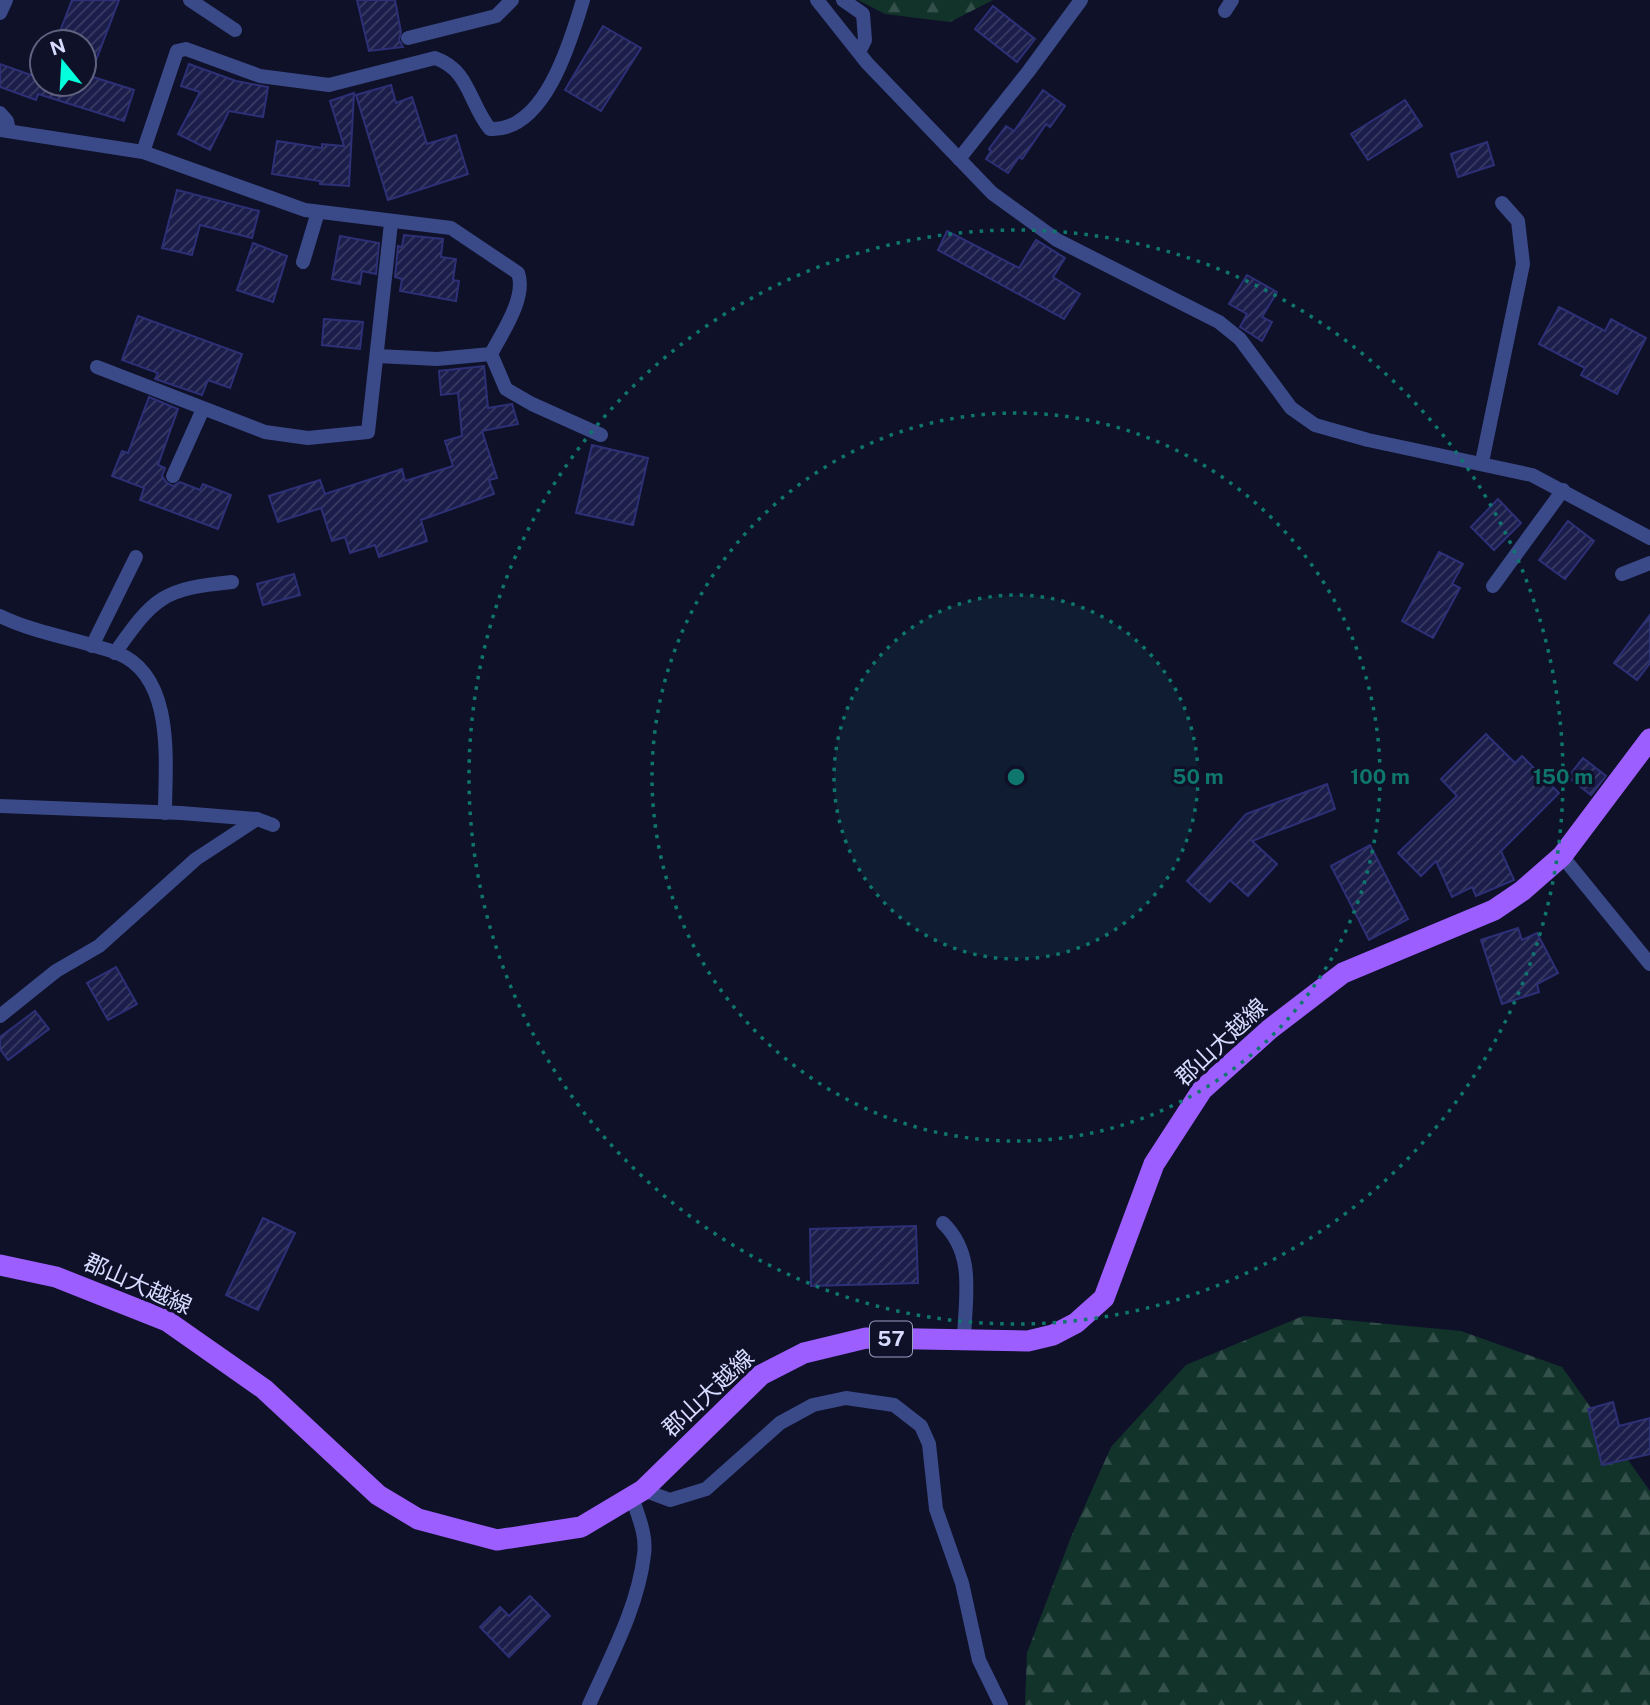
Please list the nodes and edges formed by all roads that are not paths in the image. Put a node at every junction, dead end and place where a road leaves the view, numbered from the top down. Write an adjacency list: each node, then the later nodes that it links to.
1 (6, 0): 8 (street)
2 (190, 0): 9 (street)
3 (512, 0): 10 (street)
4 (583, 0): 14 (street)
5 (817, 0): 11 (street)
6 (843, 0): 11 (street)
7 (1081, 0): 15 (street)
8 (0, 13)
9 (235, 30)
10 (408, 38)
11 (859, 52): 15 (street)
12 (0, 113): 13 (street)
13 (4, 131): 14 (street)
14 (144, 152): 17 (street)
15 (959, 159): 25 (street)
16 (1502, 203): 25 (street)
17 (318, 212): 18 (street); 19 (street)
18 (391, 223): 20 (street); 21 (street)
19 (303, 262)
20 (491, 355): 21 (street); 24 (street)
21 (377, 356): 23 (street)
22 (97, 367): 23 (street)
23 (203, 410): 26 (street)
24 (601, 435)
25 (1482, 462): 27 (street)
26 (173, 476)
27 (1563, 490): 28 (street); 33 (street)
28 (1650, 538)
29 (136, 557): 35 (street)
30 (1650, 563): 31 (street)
31 (1622, 574)
32 (232, 582): 36 (street)
33 (1493, 586)
34 (0, 616): 35 (street)
35 (92, 646): 36 (street)
36 (115, 653): 39 (street)
37 (1650, 738): 42 (main road, 郡山大越線 / 57)
38 (0, 806): 39 (street)
39 (165, 813): 40 (street)
40 (257, 819): 41 (street); 44 (street)
41 (273, 825)
42 (1562, 856): 43 (street); 47 (main road, 郡山大越線 / 57)
43 (1650, 964)
44 (0, 1016)
45 (943, 1223): 47 (street)
46 (0, 1265): 48 (main road, 郡山大越線 / 57)
47 (964, 1340): 48 (main road, 郡山大越線 / 57)
48 (637, 1493): 49 (street); 50 (street)
49 (589, 1705)
50 (1001, 1705)

